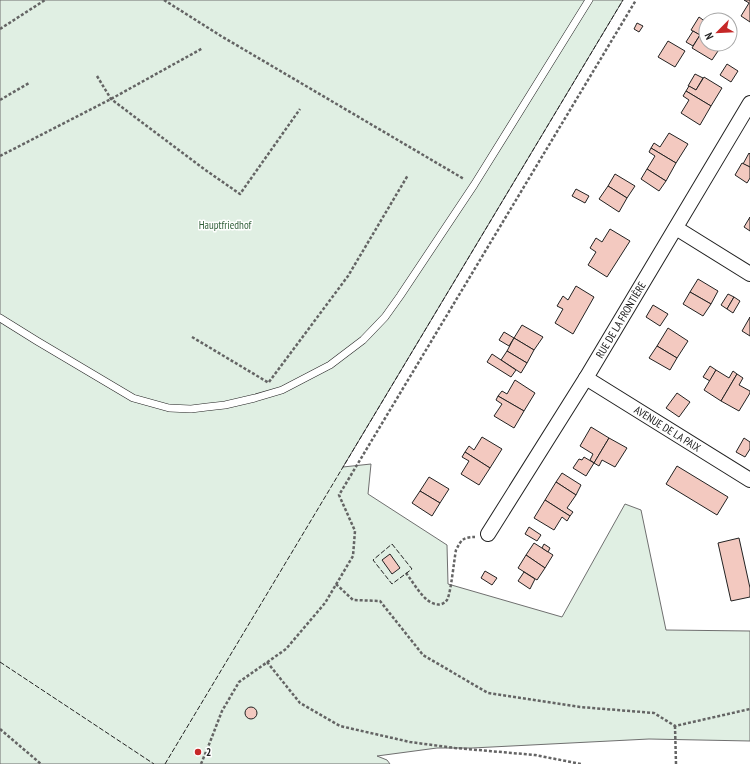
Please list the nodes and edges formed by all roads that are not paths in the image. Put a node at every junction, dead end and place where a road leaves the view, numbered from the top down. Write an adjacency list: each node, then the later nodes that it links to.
1 (589, 0): 5 (lane)
2 (750, 103): 3 (street, RUE DE LA FRONTIÈRE)
3 (676, 228): 4 (street); 6 (street, RUE DE LA FRONTIÈRE)
4 (750, 274)
5 (0, 318)
6 (586, 378): 7 (street, AVENUE DE LA PAIX); 8 (street, RUE DE LA FRONTIÈRE)
7 (750, 480)
8 (488, 534)

